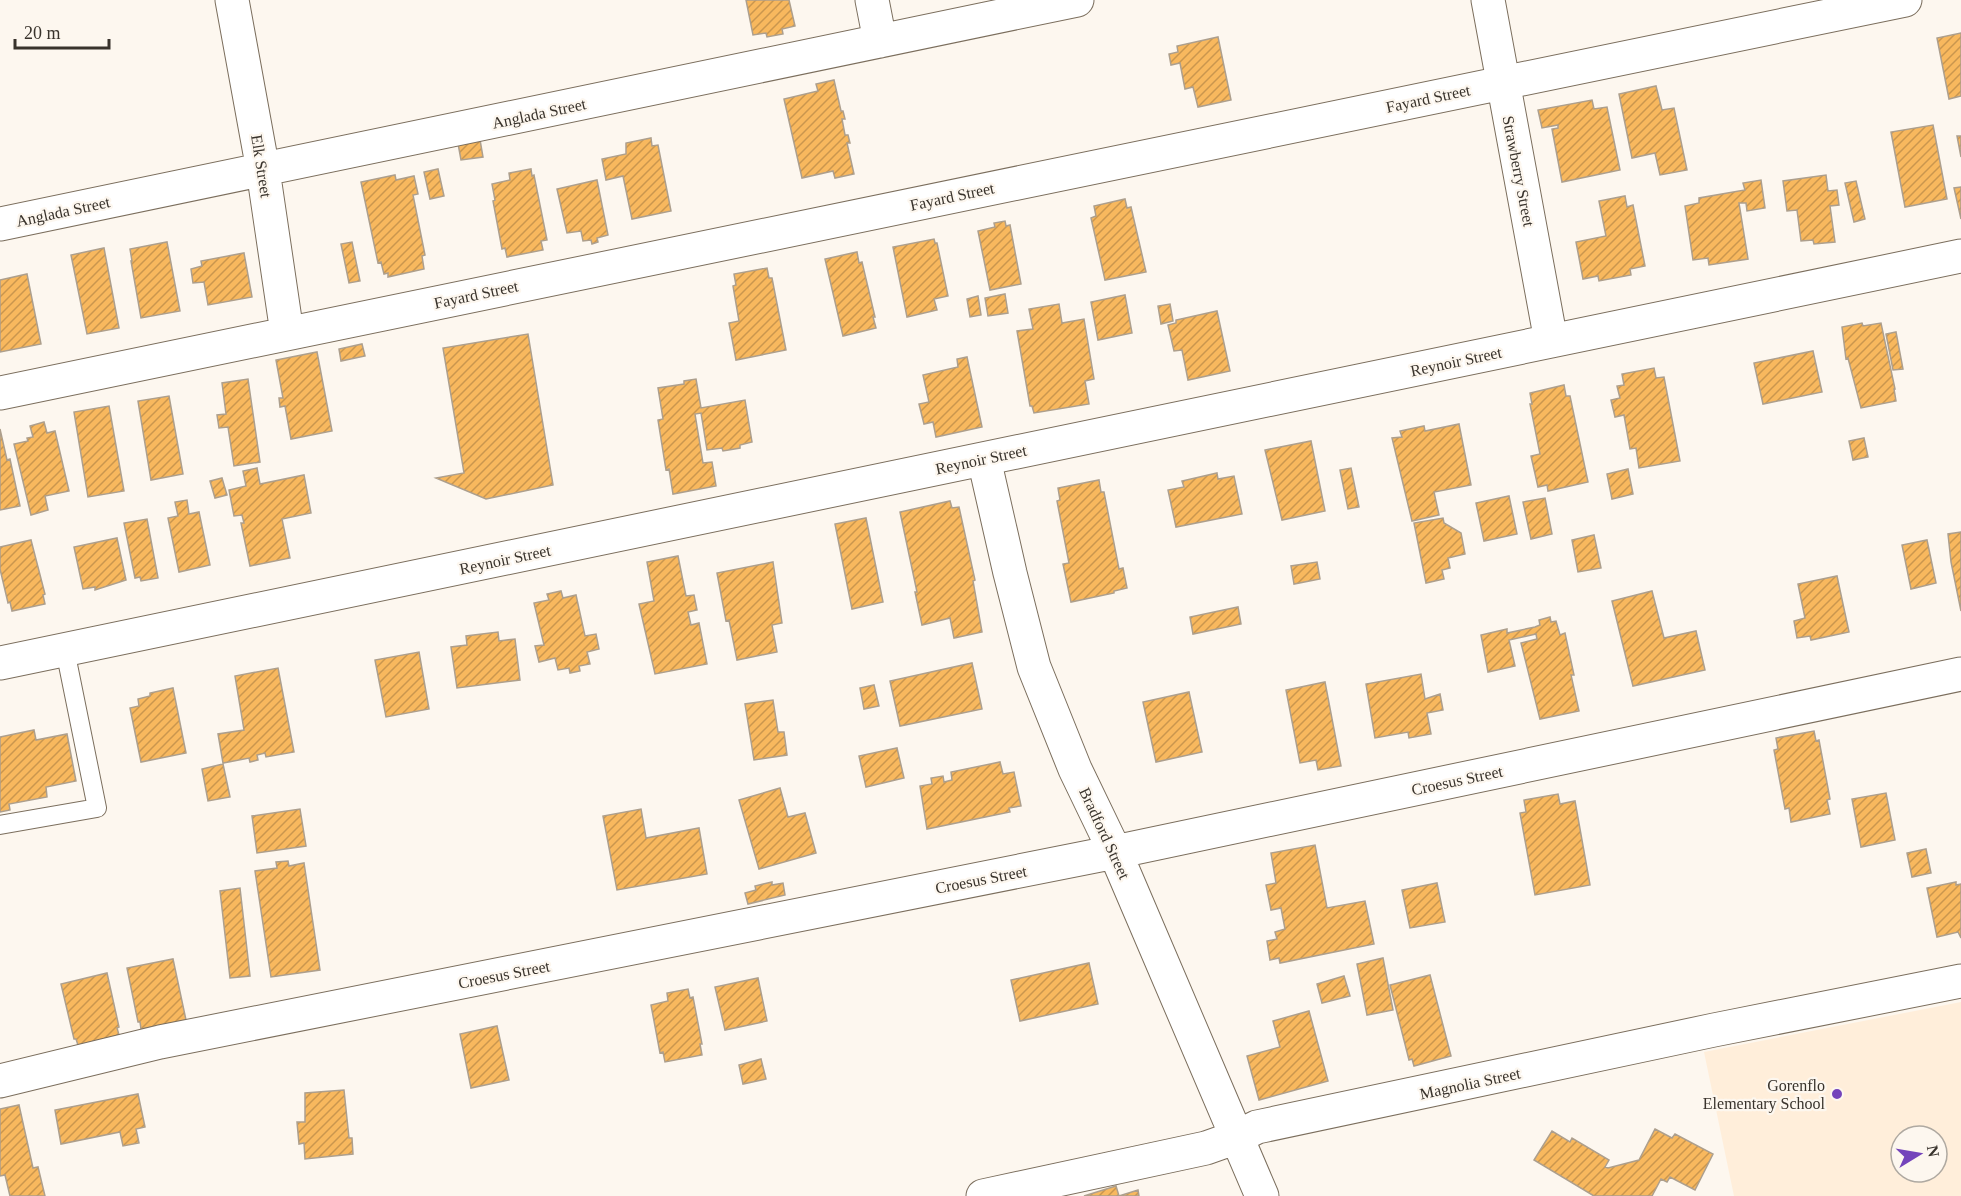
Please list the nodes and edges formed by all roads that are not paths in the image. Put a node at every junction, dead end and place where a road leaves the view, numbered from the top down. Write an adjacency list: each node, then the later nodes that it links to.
1 (232, 0): 8 (street, Elk Street)
2 (872, 0): 6 (street)
3 (1077, 0): 6 (street, Anglada Street)
4 (1488, 0): 7 (street, Strawberry Street)
5 (1905, 0): 7 (street, Fayard Street)
6 (880, 41): 8 (street, Anglada Street)
7 (1502, 83): 11 (street, Fayard Street); 12 (street, Strawberry Street)
8 (263, 170): 9 (street, Anglada Street); 11 (street, Elk Street)
9 (0, 224)
10 (1961, 256): 12 (street, Reynoir Street)
11 (287, 333): 13 (street, Fayard Street)
12 (1551, 341): 14 (street, Reynoir Street)
13 (0, 393)
14 (984, 459): 15 (street, Reynoir Street); 19 (street, Bradford Street)
15 (65, 650): 16 (street, Reynoir Street); 18 (lane)
16 (0, 663)
17 (1961, 674): 19 (street, Croesus Street)
18 (0, 825)
19 (1115, 852): 21 (street, Croesus Street); 22 (street, Bradford Street)
20 (1961, 981): 22 (street, Magnolia Street)
21 (0, 1081)
22 (1238, 1137): 23 (street, Magnolia Street); 24 (street, Bradford Street)
23 (983, 1196)
24 (1262, 1196)

